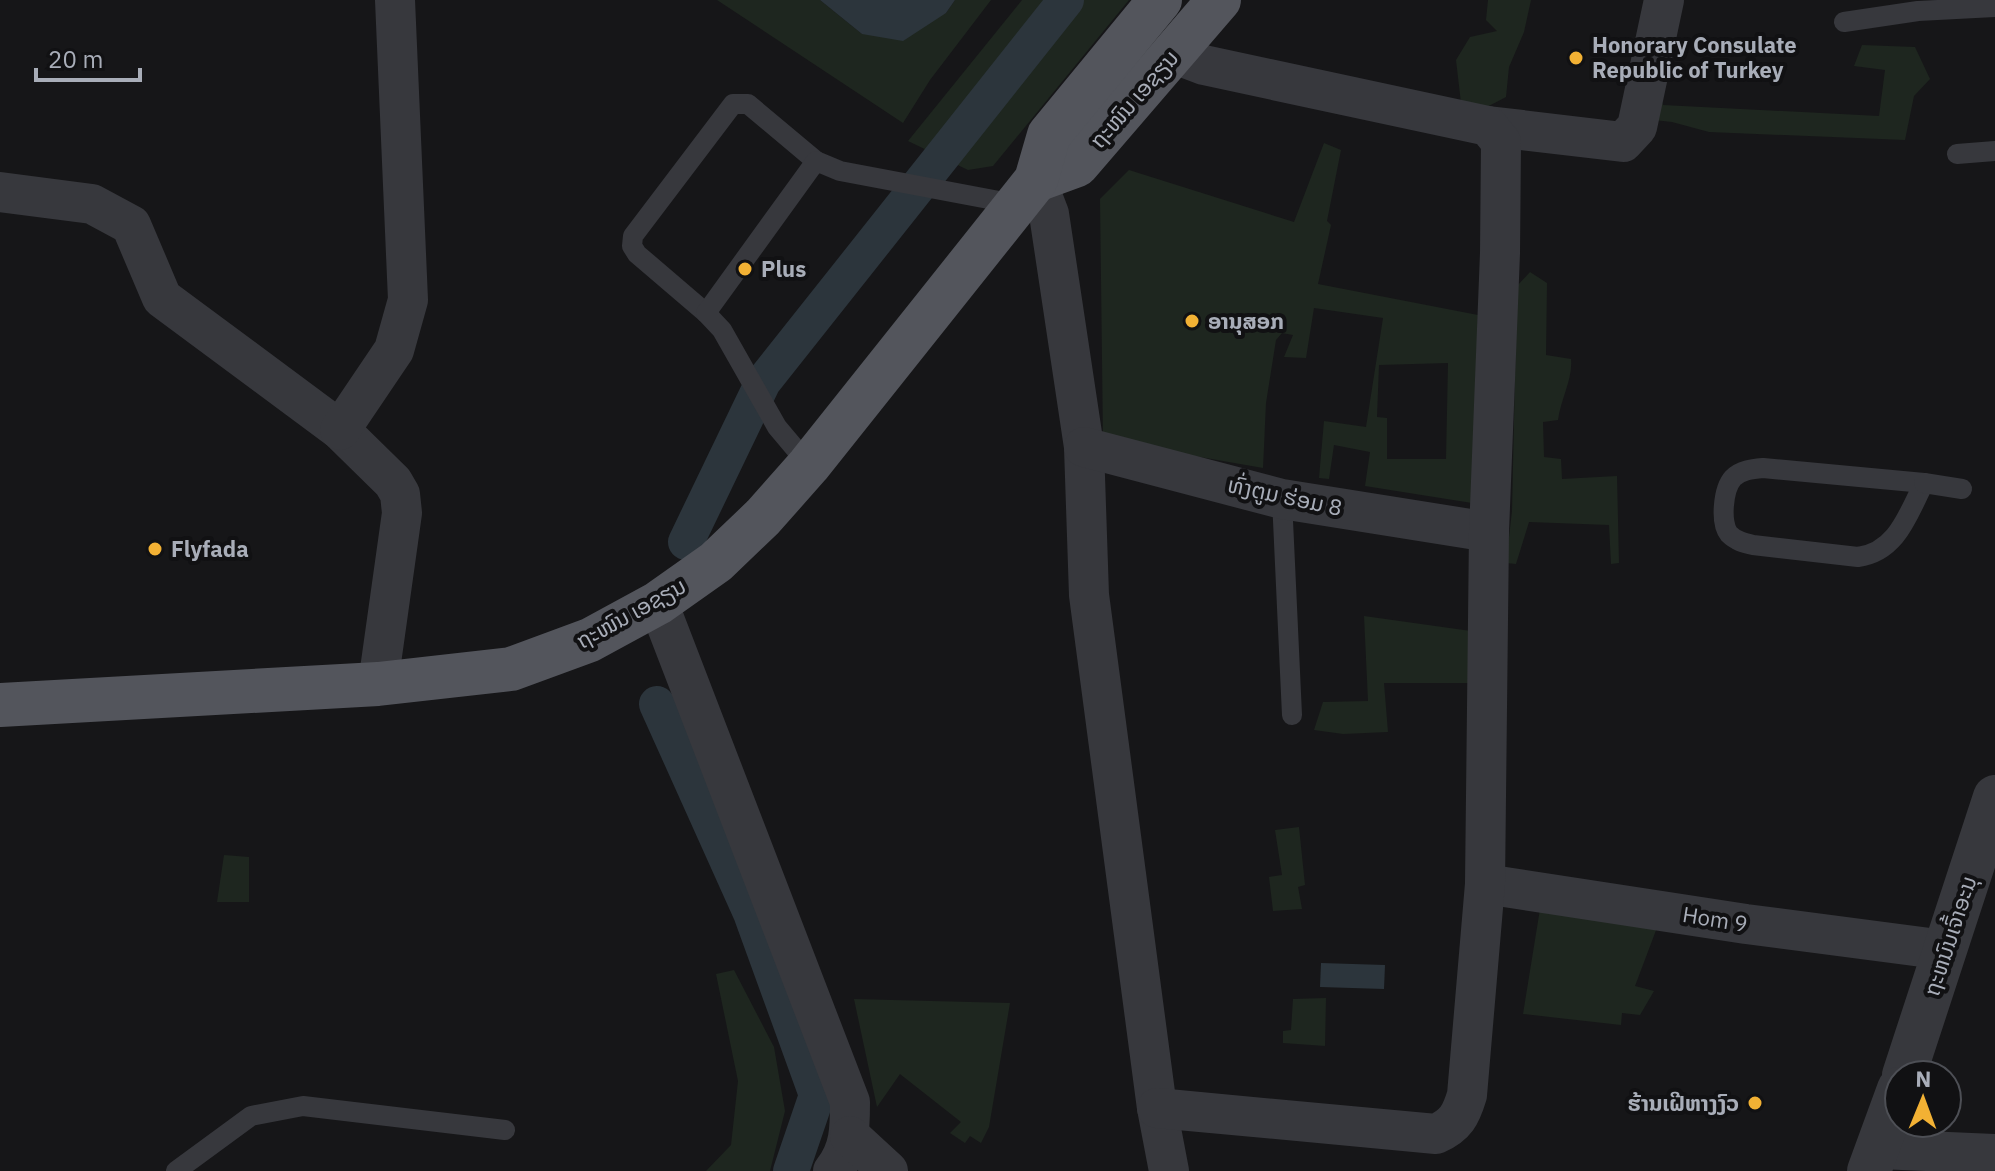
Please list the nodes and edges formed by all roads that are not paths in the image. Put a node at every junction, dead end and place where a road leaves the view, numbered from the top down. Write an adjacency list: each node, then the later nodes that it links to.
1 (395, 0): 15 (street)
2 (1160, 0): 13 (main road, ຖະໜົນ ເອຊຽນ)
3 (1219, 0): 7 (main road, ຖະໜົນ ເອຊຽນ)
4 (1664, 0): 8 (street)
5 (1995, 7): 6 (lane)
6 (1844, 22)
7 (1175, 54): 8 (street); 13 (main road, ຖະໜົນ ເອຊຽນ)
8 (1488, 126): 21 (street)
9 (1995, 151): 10 (lane)
10 (1957, 154)
11 (816, 161): 13 (lane); 14 (lane); 14 (lane)
12 (0, 192): 15 (street)
13 (1026, 192): 16 (street); 17 (main road, ຖະໜົນ ເອຊຽນ)
14 (706, 313): 17 (lane)
15 (340, 430): 23 (street)
16 (1084, 447): 20 (street, ທົ່ງຕູມ ຮ່ອມ 8); 30 (street)
17 (809, 465): 22 (main road, ຖະໜົນ ເອຊຽນ)
18 (1924, 483): 18 (lane); 19 (lane)
19 (1962, 489)
20 (1282, 499): 21 (street, ທົ່ງຕູມ ຮ່ອມ 8); 25 (lane)
21 (1489, 532): 27 (street)
22 (658, 603): 23 (main road, ຖະໜົນ ເອຊຽນ); 33 (street)
23 (378, 684): 24 (main road, ຖະໜົນ ເອຊຽນ)
24 (0, 705)
25 (1292, 715)
26 (1995, 797): 28 (street, ຖະຫນົນເຈົ້າອະນຸ)
27 (1485, 884): 28 (street, Hom 9); 30 (street)
28 (1945, 950): 29 (street, ຖະຫນົນເຈົ້າອະນຸ)
29 (1909, 1059)
30 (1157, 1108): 39 (street)
31 (505, 1130): 36 (lane)
32 (1883, 1134): 35 (street)
33 (850, 1136): 37 (street); 38 (street)
34 (1995, 1154): 35 (street)
35 (1874, 1160)
36 (176, 1171)
37 (833, 1171)
38 (888, 1171)
39 (1169, 1171)

